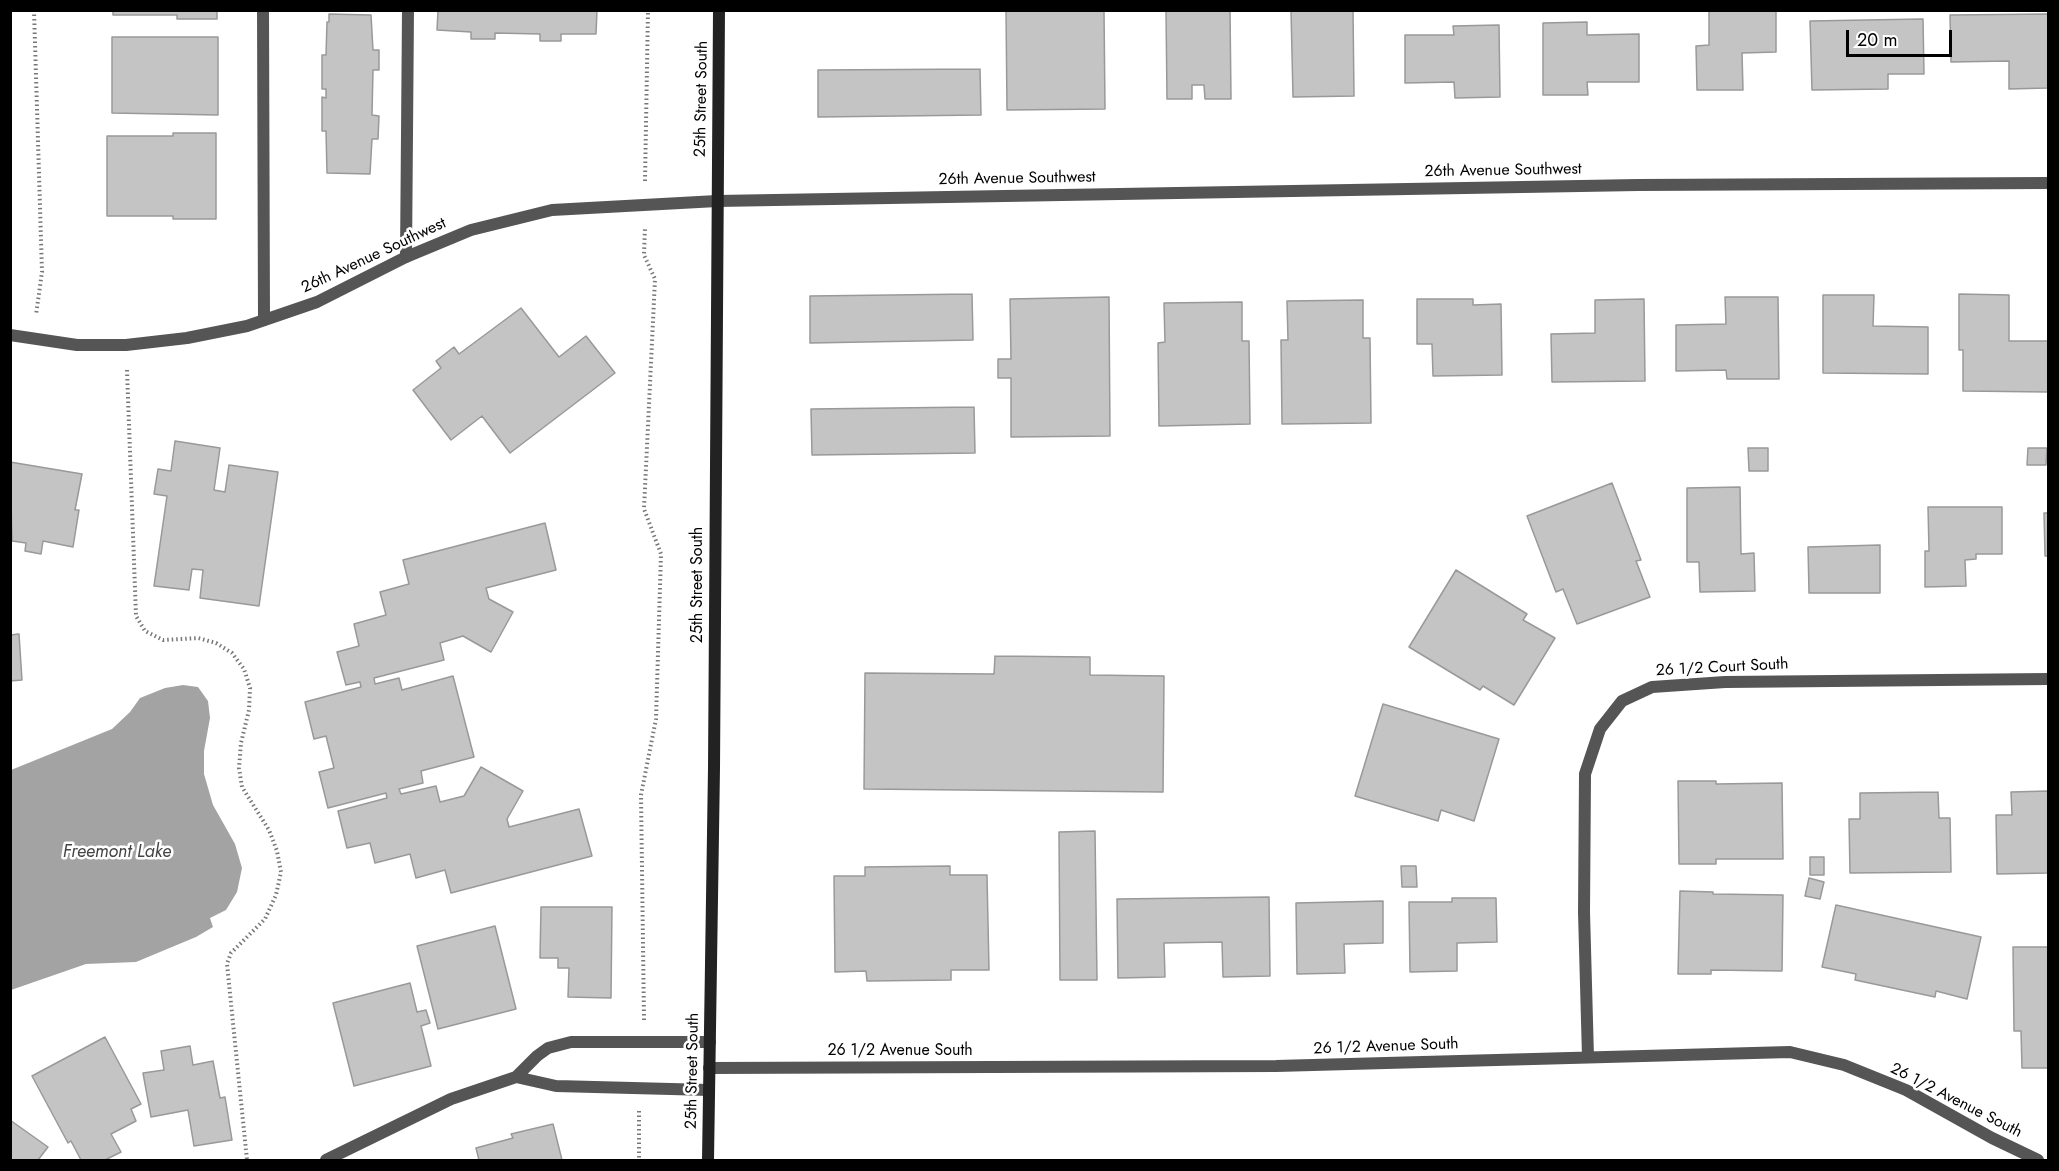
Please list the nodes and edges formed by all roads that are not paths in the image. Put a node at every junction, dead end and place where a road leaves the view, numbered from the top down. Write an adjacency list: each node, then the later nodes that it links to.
1 (263, 10): 7 (street)
2 (408, 10): 6 (street)
3 (719, 10): 5 (main road, 25th Street South)
4 (2049, 183): 5 (street, 26th Avenue Southwest)
5 (717, 201): 6 (street, 26th Avenue Southwest); 10 (main road, 25th Street South)
6 (406, 256): 7 (street, 26th Avenue Southwest)
7 (264, 320): 8 (street, 26th Avenue Southwest)
8 (10, 335)
9 (2049, 679): 11 (street, 26 1/2 Court South)
10 (710, 1042): 12 (main road, 25th Street South); 13 (street)
11 (1588, 1057): 12 (street, 26 1/2 Avenue South); 17 (street, 26 1/2 Avenue South)
12 (710, 1068): 14 (main road, 25th Street South)
13 (516, 1077): 14 (street); 15 (street)
14 (709, 1090): 16 (main road, 25th Street South)
15 (326, 1161)
16 (708, 1161)
17 (2038, 1161)

